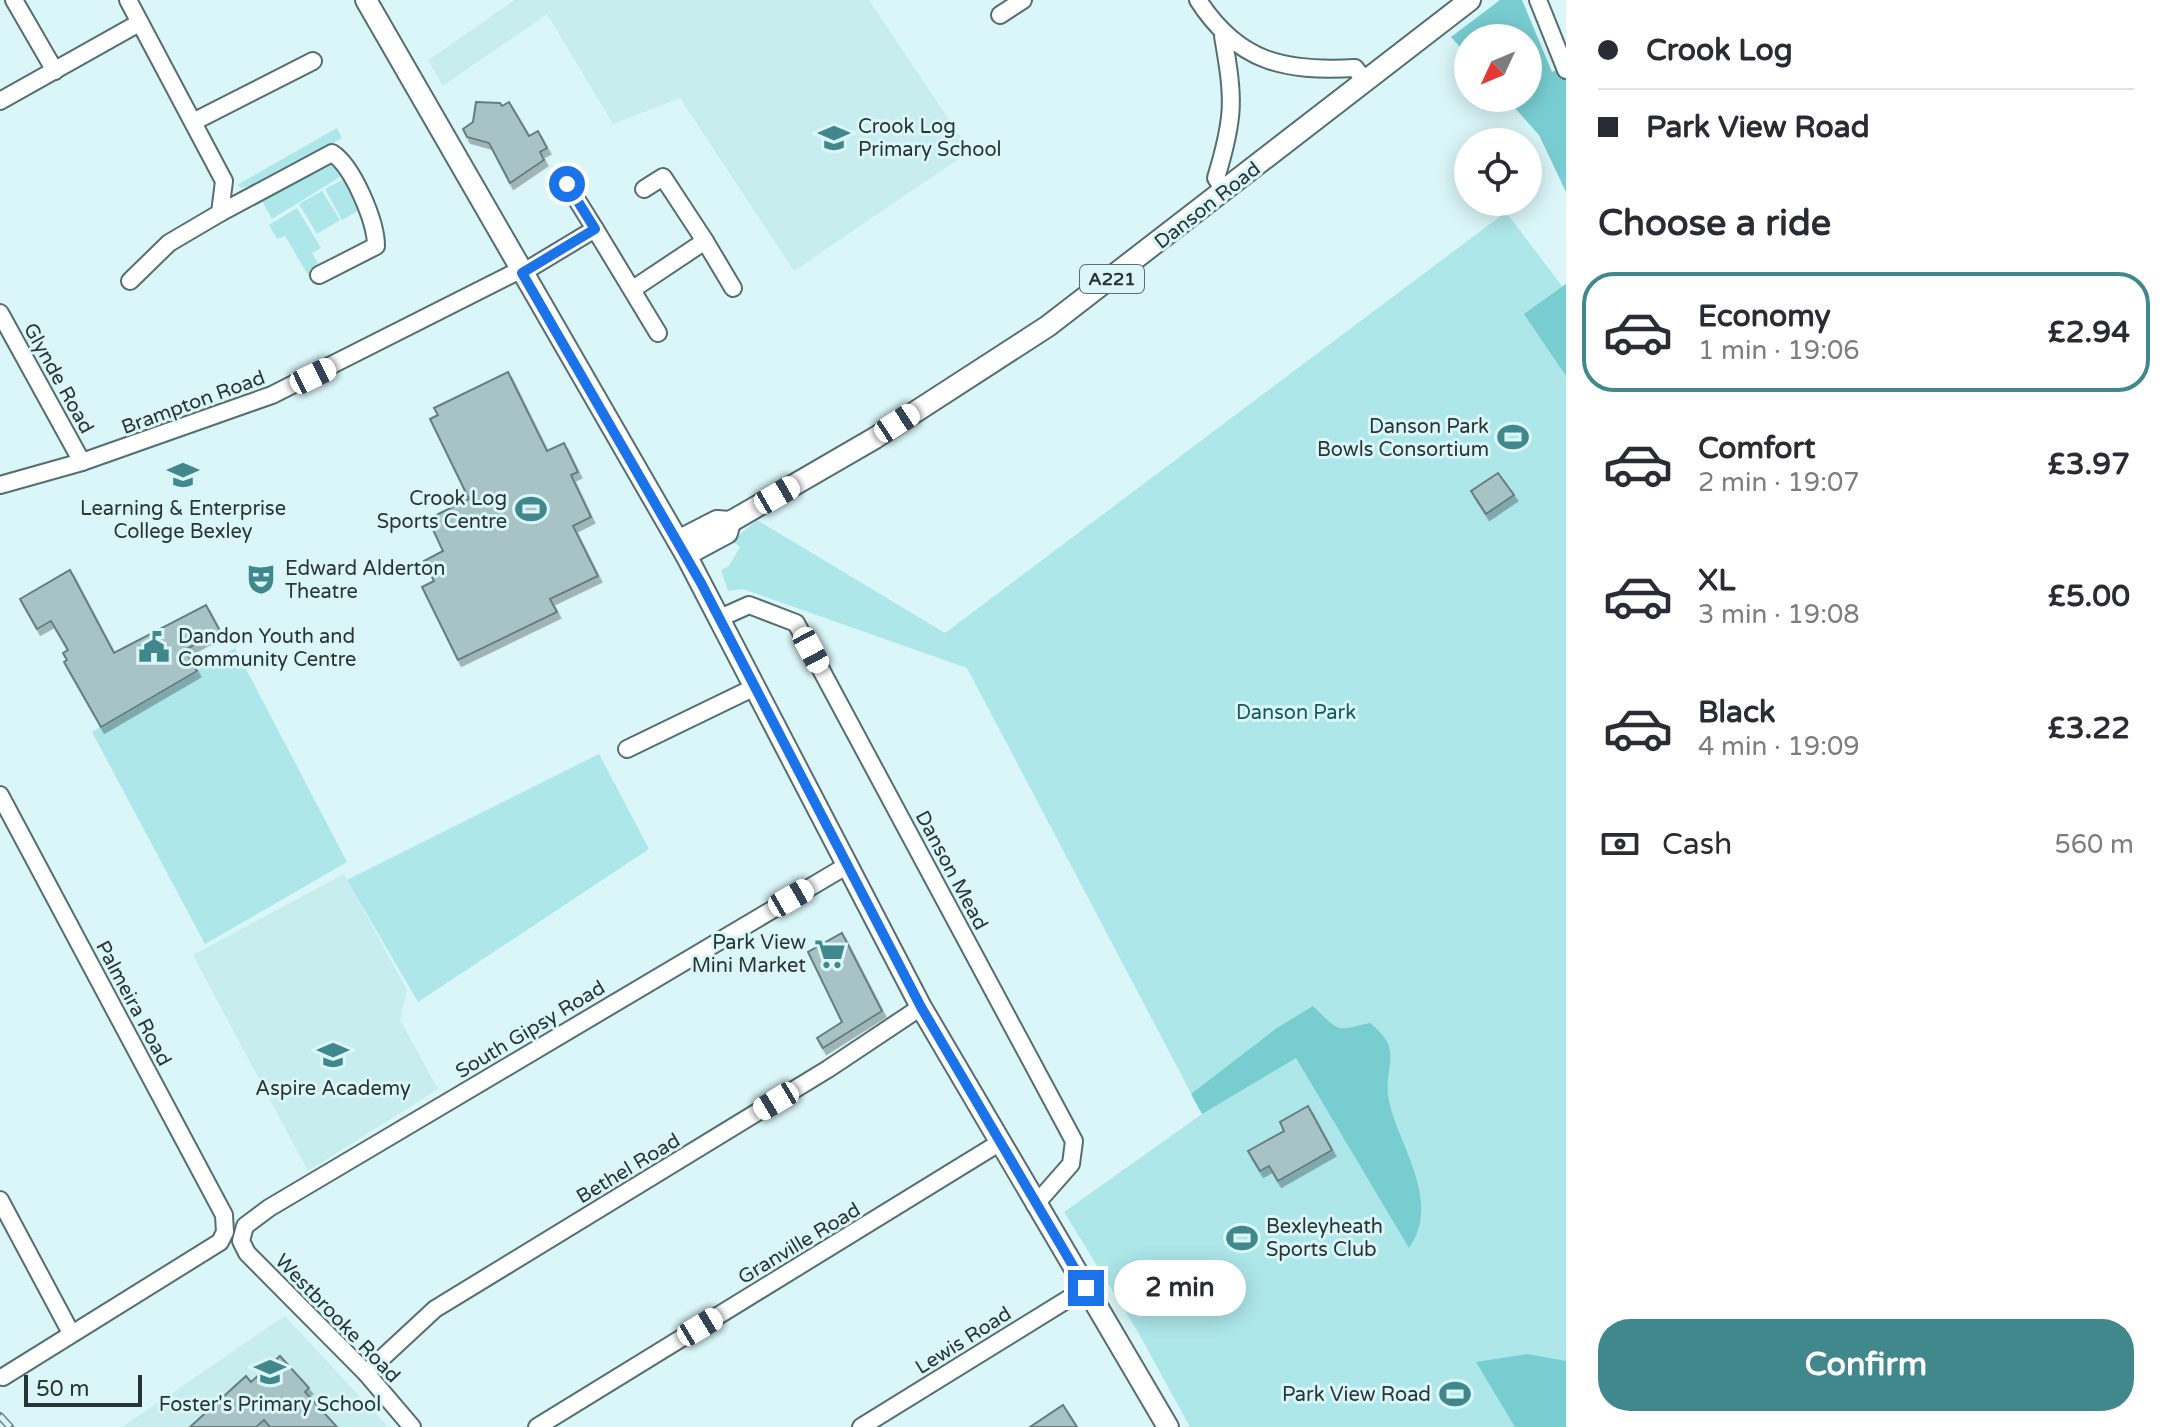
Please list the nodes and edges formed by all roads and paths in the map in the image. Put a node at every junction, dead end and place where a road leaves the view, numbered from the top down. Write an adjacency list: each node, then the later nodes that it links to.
1 (14, 0): 13 (street)
2 (128, 0): 9 (street)
3 (366, 0): 23 (main road)
4 (1023, 0): 8 (street)
5 (1198, 0): 10 (street)
6 (1470, 0): 14 (main road, Danson Road / A221)
7 (1538, 0): 12 (street)
8 (1000, 15)
9 (139, 23): 13 (street); 16 (street)
10 (1223, 36): 14 (street); 19 (street)
11 (313, 61): 16 (street)
12 (1566, 70)
13 (55, 71): 15 (street)
14 (1366, 82): 19 (main road, Danson Road / A221)
15 (0, 101)
16 (193, 122): 20 (street)
17 (567, 184): 21 (street)
18 (644, 189): 22 (street)
19 (1225, 191): 32 (main road, Danson Road / A221)
20 (220, 213): 24 (street); 25 (street)
21 (595, 229): 23 (street, Brampton Road); 27 (street)
22 (705, 241): 26 (street); 27 (street)
23 (521, 272): 30 (street, Brampton Road); 32 (main road)
24 (319, 275)
25 (130, 281)
26 (733, 288)
27 (633, 289): 29 (street)
28 (0, 313): 30 (street, Glynde Road)
29 (658, 333)
30 (82, 462): 31 (street, Brampton Road)
31 (0, 485)
32 (682, 548): 33 (main road)
33 (720, 618): 34 (main road); 41 (street, Danson Mead)
34 (755, 687): 35 (street); 37 (main road)
35 (627, 749)
36 (0, 795): 42 (street, Palmeira Road)
37 (846, 866): 38 (main road); 42 (street, South Gipsy Road)
38 (921, 1007): 39 (main road); 45 (street, Bethel Road)
39 (999, 1143): 41 (main road); 49 (street, Granville Road)
40 (0, 1200): 44 (street)
41 (1035, 1205): 43 (main road)
42 (233, 1234): 44 (street, South Gipsy Road); 45 (street, Westbrooke Road)
43 (1086, 1288): 47 (main road); 50 (street, Lewis Road)
44 (71, 1333): 46 (street, South Gipsy Road)
45 (366, 1373): 48 (street, Westbrooke Road)
46 (3, 1377)
47 (1164, 1426)
48 (412, 1427)
49 (537, 1427)
50 (861, 1427)

